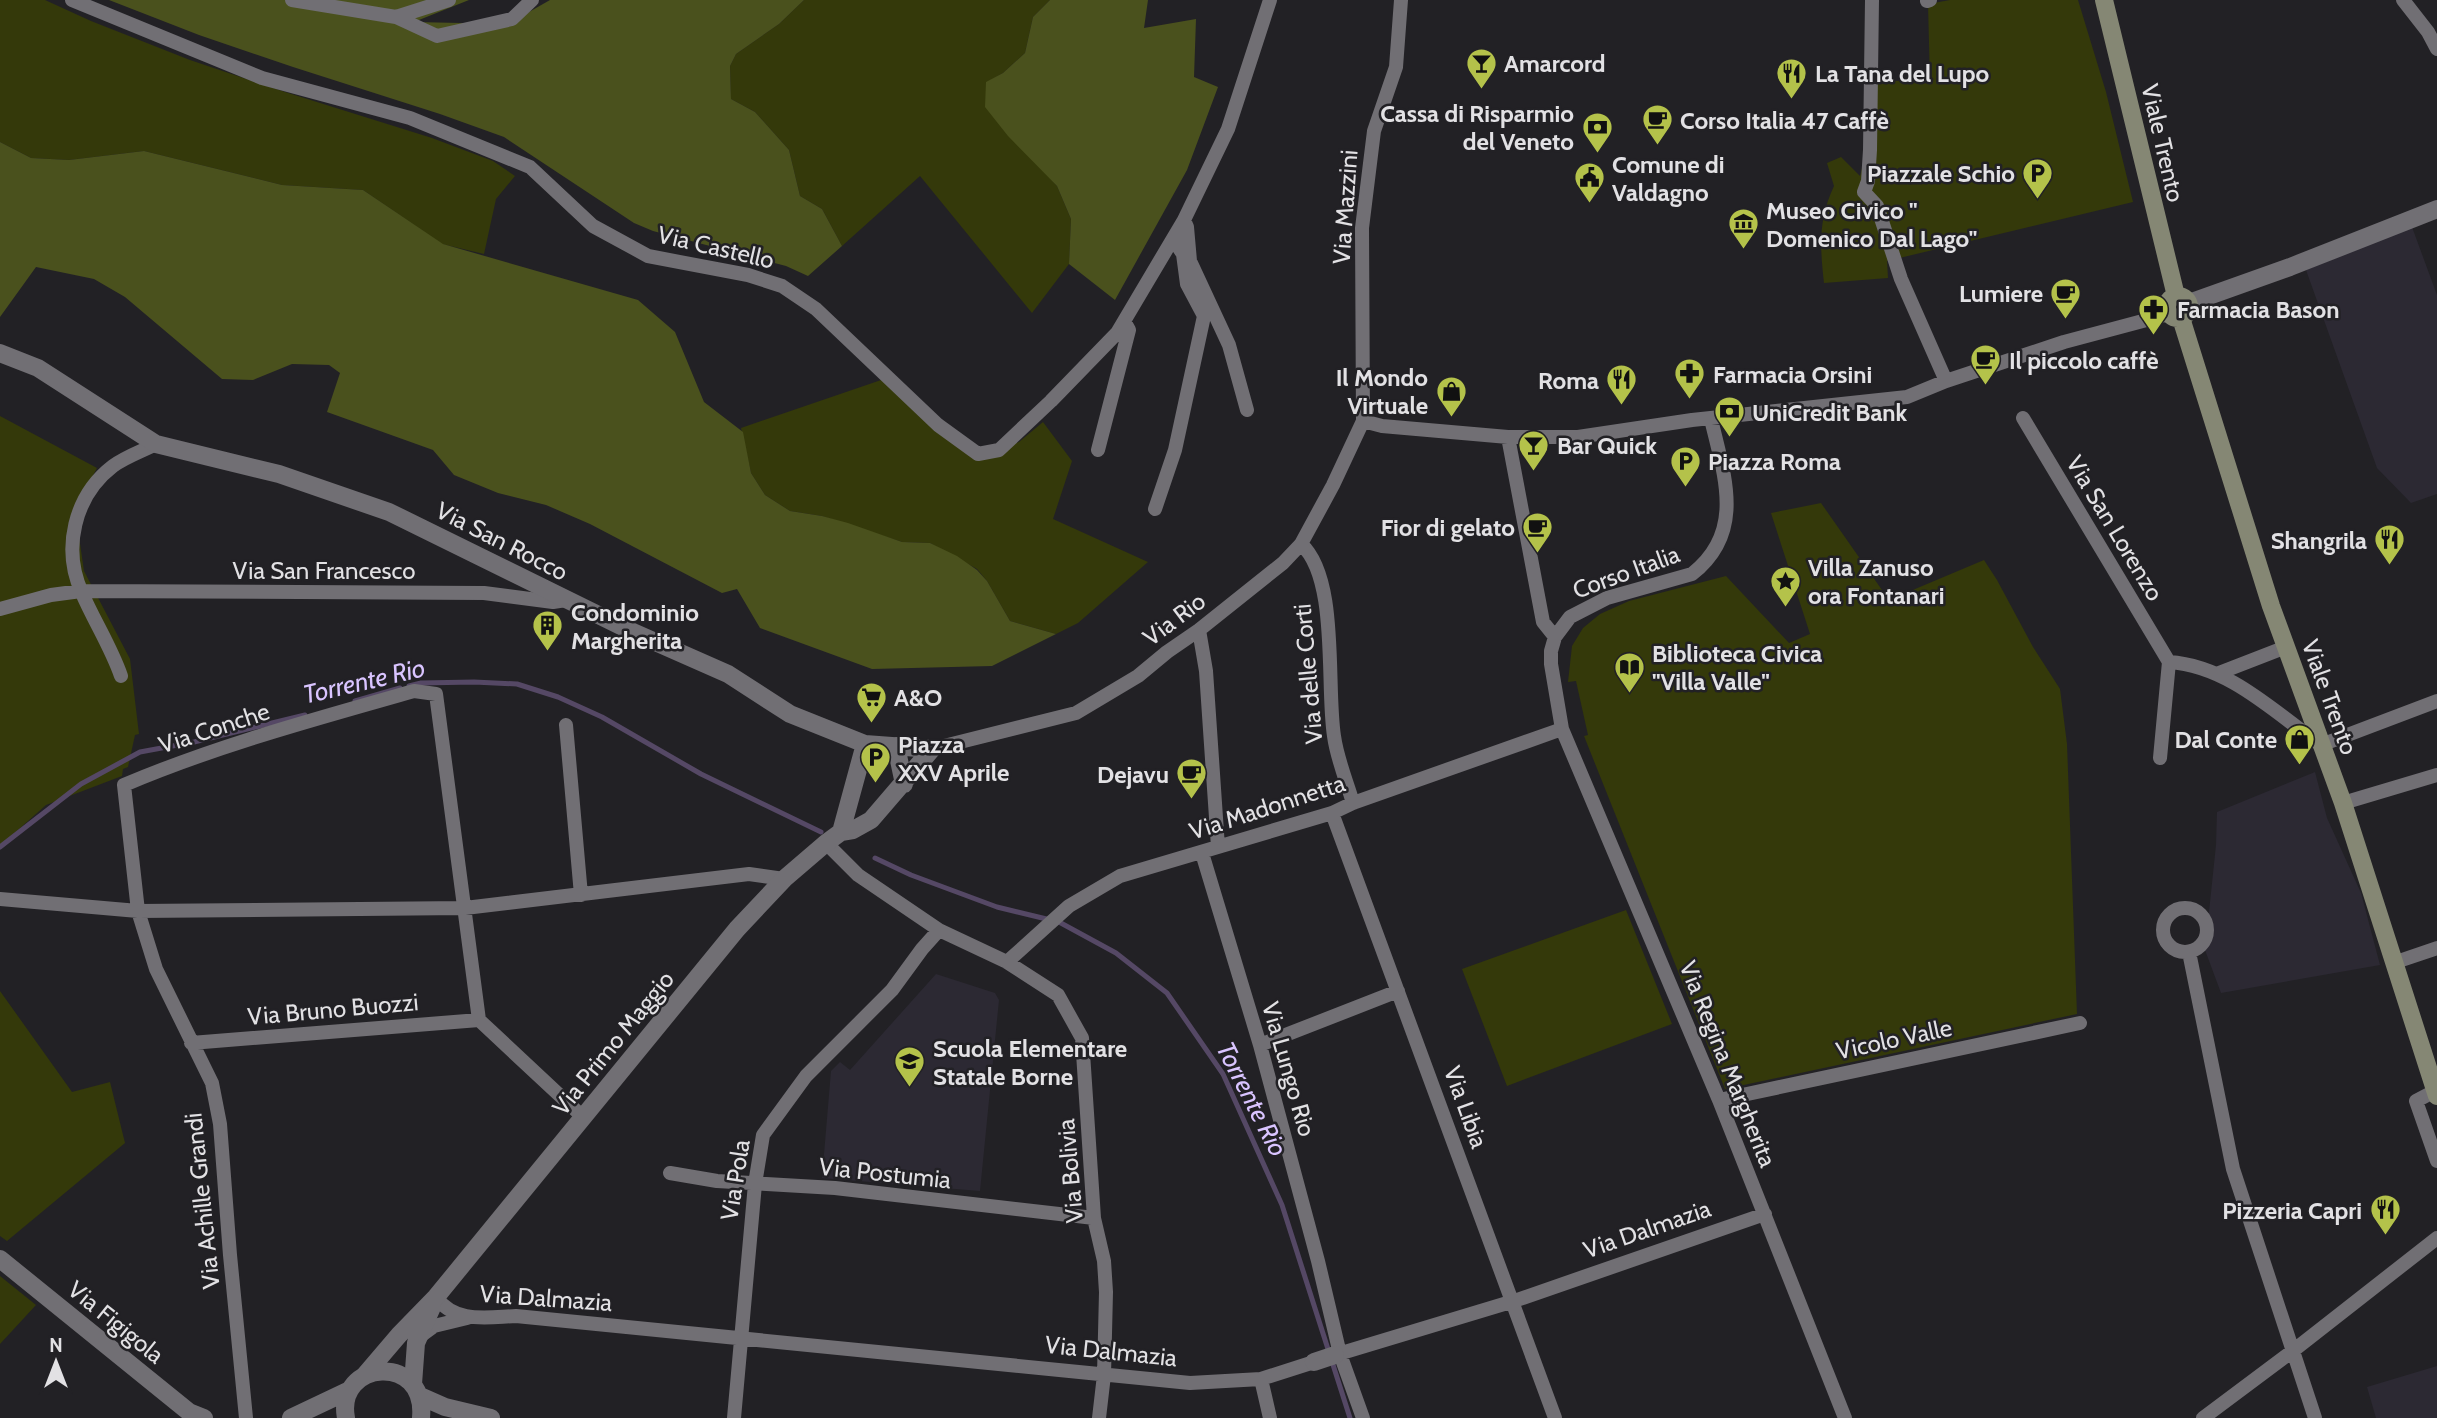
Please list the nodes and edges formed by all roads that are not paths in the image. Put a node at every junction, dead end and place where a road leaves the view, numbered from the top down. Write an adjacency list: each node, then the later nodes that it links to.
1 (72, 0): 16 (street, Via Castello)
2 (292, 0): 10 (street)
3 (449, 0): 10 (street)
4 (532, 0): 10 (street)
5 (1270, 0): 13 (street, Via Castello)
6 (1401, 0): 22 (street, Via Mazzini)
7 (1872, 0): 18 (street)
8 (2104, 0): 15 (main road, Viale Trento)
9 (2403, 0): 11 (street)
10 (396, 18)
11 (2437, 49)
12 (2437, 209): 15 (street)
13 (1184, 220): 14 (street, Via Castello); 19 (street)
14 (1173, 239): 16 (street, Via Castello); 26 (street)
15 (2179, 308): 18 (street); 33 (main road, Viale Trento)
16 (1124, 321): 25 (street, Via Castello)
17 (0, 353): 24 (street, Via San Rocco)
18 (1946, 382): 21 (street)
19 (1247, 410)
20 (2023, 418): 34 (street, Via San Lorenzo)
21 (1711, 419): 23 (street); 32 (street, Corso Italia)
22 (1363, 421): 23 (street); 27 (street, Via Rio)
23 (1508, 437): 32 (street)
24 (156, 444): 28 (street); 29 (street, Via San Rocco)
25 (1098, 450)
26 (1155, 509)
27 (1301, 544): 31 (street, Via Rio); 47 (street, Via delle Corti)
28 (81, 591): 29 (street, Via San Francesco); 30 (street, Via San Francesco); 36 (street)
29 (566, 600): 40 (street, Via San Rocco)
30 (0, 609)
31 (1199, 631): 43 (street, Via Rio); 52 (street)
32 (1555, 637): 39 (street)
33 (2286, 647): 35 (street); 41 (main road, Viale Trento)
34 (2169, 662): 35 (street); 44 (street)
35 (2218, 673): 41 (street)
36 (121, 676)
37 (2437, 702): 41 (street)
38 (566, 725): 55 (street)
39 (1562, 729): 47 (street, Via Madonnetta); 70 (street, Via Regina Margherita)
40 (865, 744): 42 (street, Via San Rocco); 50 (street)
41 (2321, 745): 48 (main road, Viale Trento)
42 (896, 746): 43 (street, Via San Rocco); 46 (street)
43 (932, 749): 46 (street, Via Primo Maggio)
44 (2160, 758)
45 (2437, 775): 48 (street)
46 (904, 784): 50 (street, Via Primo Maggio)
47 (1353, 803): 49 (street, Via Madonnetta)
48 (2343, 803): 63 (main road, Viale Trento)
49 (1332, 813): 52 (street, Via Madonnetta); 64 (street, Via Libia)
50 (841, 832): 51 (street, Via Primo Maggio)
51 (826, 844): 54 (street, Via Primo Maggio); 59 (street, Via Bolivia)
52 (1218, 847): 53 (street, Via Madonnetta)
53 (1202, 853): 62 (street, Via Madonnetta); 68 (street, Via Lungo Rio)
54 (784, 879): 55 (street); 71 (street, Via Primo Maggio)
55 (581, 895): 57 (street)
56 (0, 900): 58 (street)
57 (465, 908): 58 (street); 58 (street, Via Conche); 65 (street)
58 (138, 911): 67 (street, Via Achille Grandi)
59 (939, 930): 62 (street, Via Bolivia); 74 (street, Via Pola)
60 (2437, 948): 63 (street)
61 (2189, 952): 84 (street)
62 (1007, 962): 76 (street, Via Bolivia)
63 (2396, 962): 69 (main road, Viale Trento)
64 (1398, 991): 68 (street); 80 (street, Via Libia)
65 (478, 1020): 67 (street, Via Bruno Buozzi); 71 (street)
66 (2080, 1023): 70 (street, Vicolo Valle)
67 (191, 1043): 93 (street, Via Achille Grandi)
68 (1260, 1045): 85 (street, Via Lungo Rio)
69 (2436, 1094): 72 (street)
70 (1719, 1100): 75 (street, Via Regina Margherita)
71 (584, 1118): 79 (street, Via Primo Maggio)
72 (2437, 1161)
73 (670, 1173): 74 (street, Via Postumia)
74 (755, 1184): 76 (street, Via Postumia); 83 (street, Via Pola)
75 (1765, 1214): 80 (street, Via Dalmazia); 103 (street, Via Regina Margherita)
76 (1094, 1218): 87 (street, Via Bolivia)
77 (2437, 1238): 84 (street)
78 (0, 1259): 92 (street, Via Figigola)
79 (436, 1297): 81 (street, Via Dalmazia); 82 (street, Via Primo Maggio); 88 (street, Via Primo Maggio)
80 (1514, 1301): 85 (street, Via Dalmazia); 102 (street, Via Libia)
81 (468, 1318): 82 (street); 83 (street, Via Dalmazia)
82 (418, 1339): 91 (street, Via Primo Maggio)
83 (740, 1339): 87 (street, Via Dalmazia); 98 (street, Via Pola)
84 (2294, 1350): 104 (street); 105 (street)
85 (1338, 1354): 86 (street, Via Dalmazia); 101 (street, Via Lungo Rio)
86 (1314, 1362): 89 (street, Via Dalmazia)
87 (1104, 1375): 89 (street, Via Dalmazia); 99 (street, Via Bolivia)
88 (364, 1376): 90 (street, Via Primo Maggio); 91 (street)
89 (1261, 1379): 100 (street)
90 (350, 1390): 94 (street, Via Primo Maggio); 95 (street)
91 (416, 1390): 96 (street, Via Primo Maggio); 97 (street)
92 (204, 1418)
93 (246, 1418)
94 (291, 1418)
95 (346, 1418)
96 (421, 1418)
97 (491, 1418)
98 (734, 1418)
99 (1099, 1418)
100 (1270, 1418)
101 (1363, 1418)
102 (1555, 1418)
103 (1845, 1418)
104 (2203, 1418)
105 (2315, 1418)

